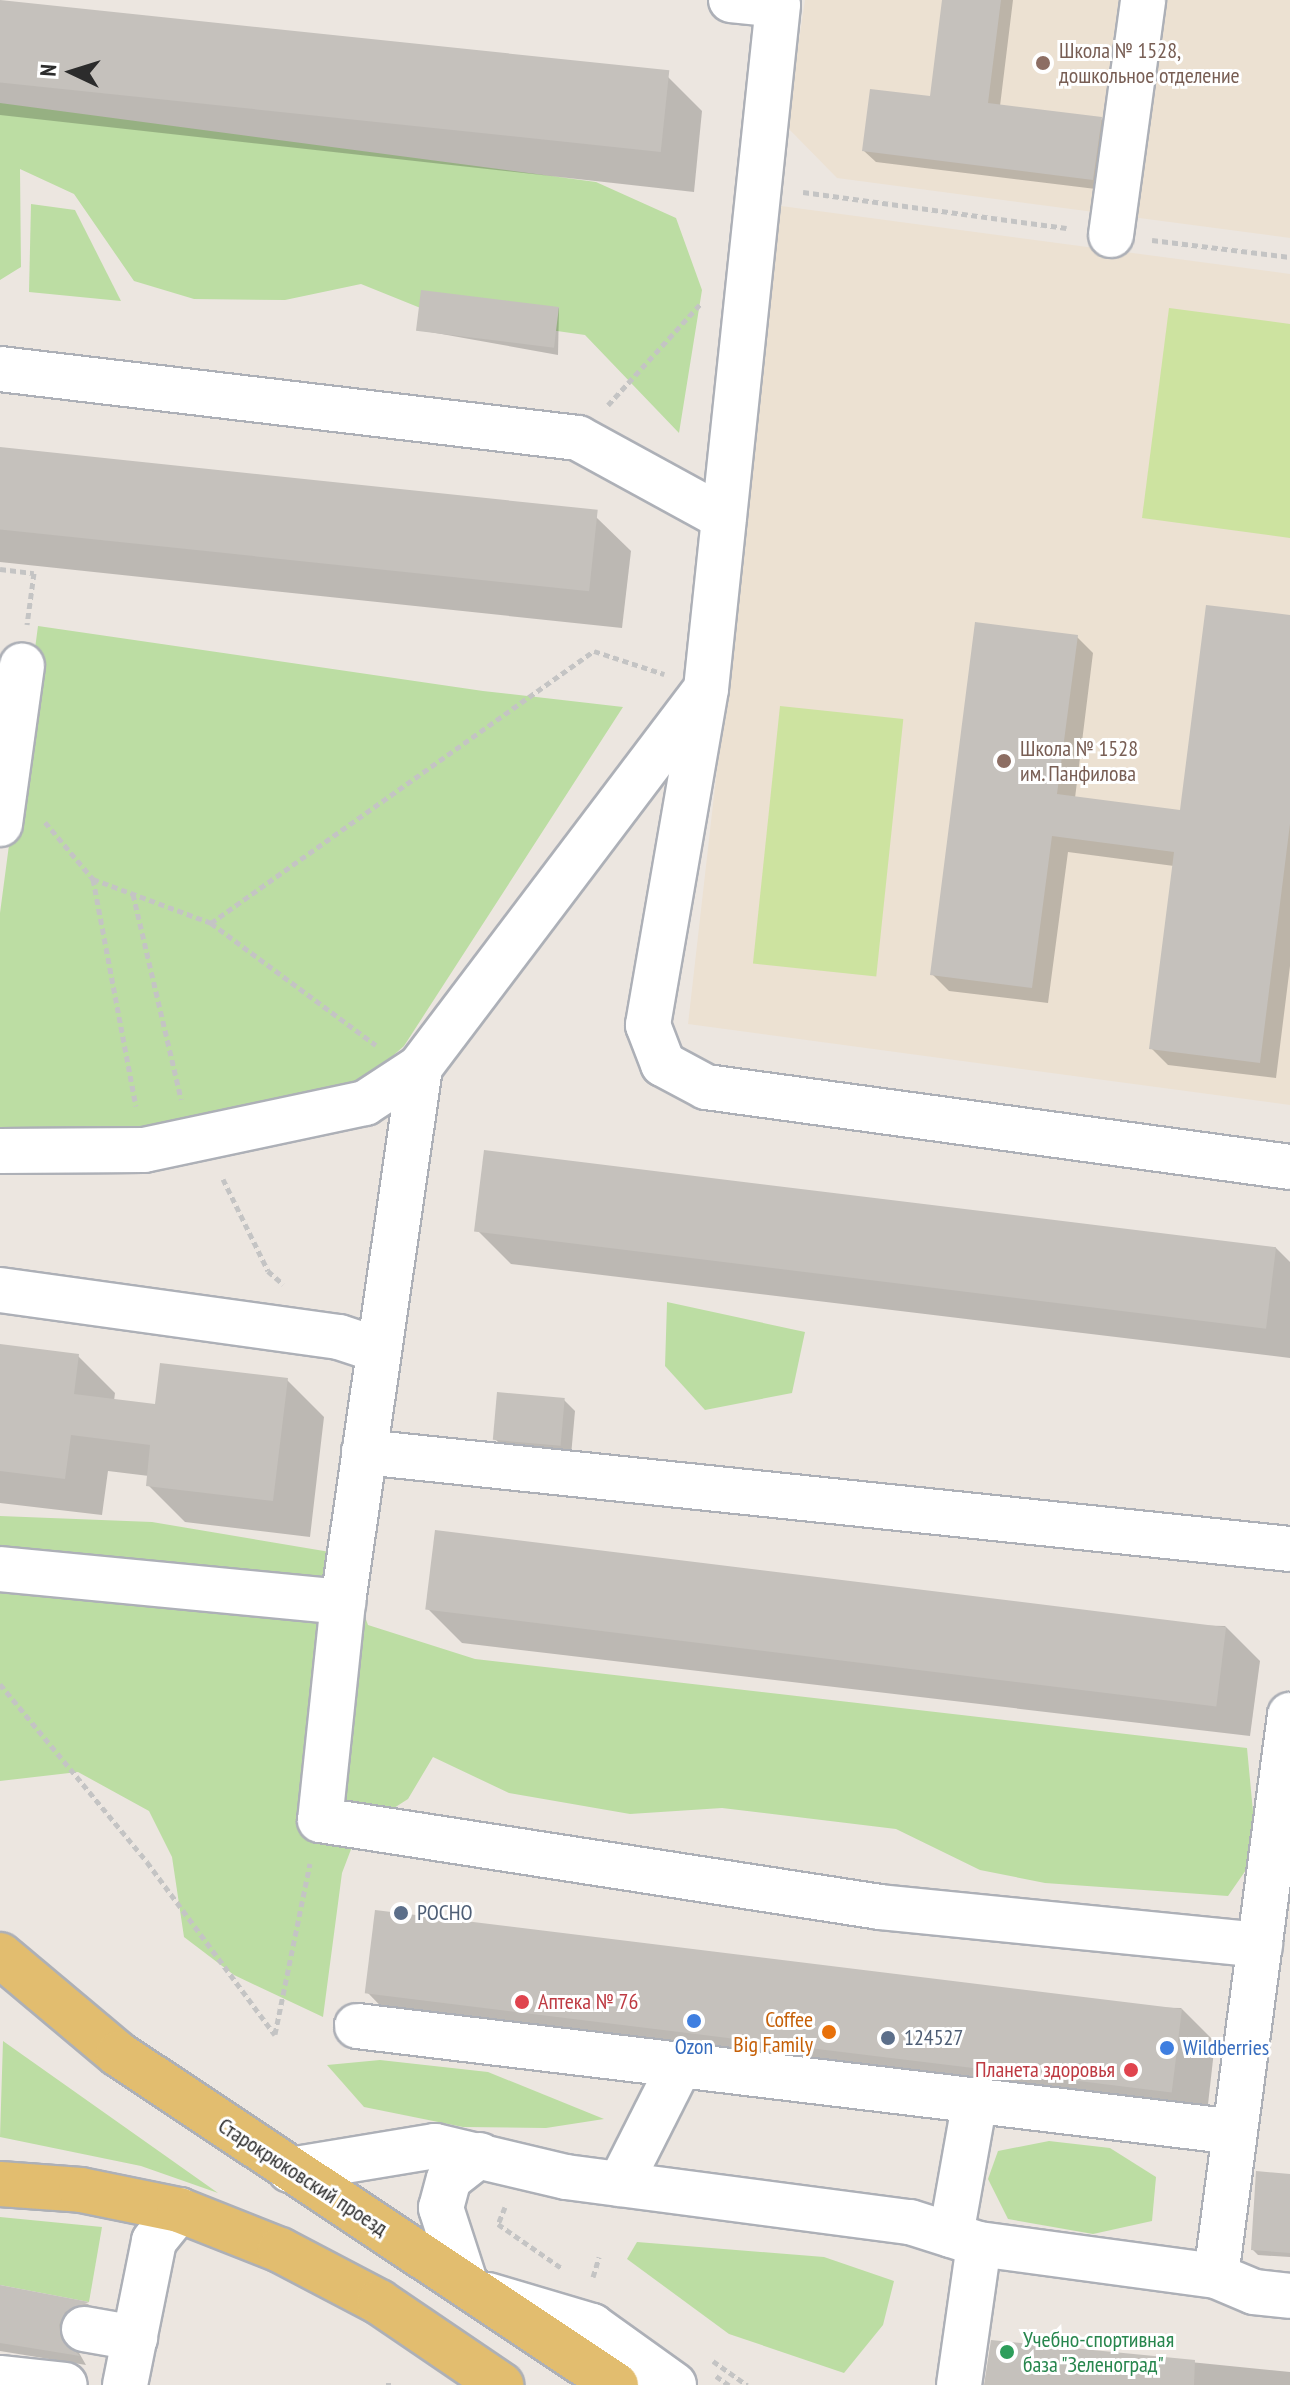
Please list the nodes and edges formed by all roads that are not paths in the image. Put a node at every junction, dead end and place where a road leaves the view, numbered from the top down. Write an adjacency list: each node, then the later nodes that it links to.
1 (731, 0): 3 (street)
2 (1143, 0): 4 (street)
3 (784, 17): 6 (street)
4 (1111, 235)
5 (0, 369): 6 (street)
6 (724, 518): 8 (street)
7 (22, 666): 9 (street)
8 (706, 689): 10 (street); 12 (street)
9 (0, 824)
10 (420, 1067): 11 (street); 14 (street)
11 (0, 1151)
12 (1290, 1167)
13 (0, 1290): 14 (street)
14 (378, 1350): 15 (street)
15 (364, 1452): 16 (street); 18 (street)
16 (1290, 1549)
17 (0, 1569): 18 (street)
18 (343, 1602): 20 (street)
19 (1290, 1715): 20 (street)
20 (1260, 1945): 25 (street)
21 (0, 1955): 27 (main road, Старокрюковский проезд)
22 (357, 2026): 23 (street)
23 (680, 2065): 24 (street); 29 (street)
24 (975, 2100): 25 (street); 31 (street)
25 (1235, 2132): 32 (street)
26 (480, 2155): 27 (street); 29 (street); 33 (street)
27 (290, 2170): 33 (main road, Старокрюковский проезд)
28 (0, 2184): 30 (main road)
29 (620, 2184): 31 (street)
30 (179, 2210): 36 (street); 40 (main road)
31 (965, 2239): 32 (street); 43 (street)
32 (1216, 2276): 34 (street)
33 (473, 2287): 41 (main road, Старокрюковский проезд); 42 (street)
34 (1290, 2296)
35 (84, 2329): 36 (street)
36 (135, 2338): 39 (street)
37 (0, 2378): 38 (street)
38 (65, 2385)
39 (125, 2385)
40 (501, 2385)
41 (616, 2385)
42 (674, 2385)
43 (959, 2385)

